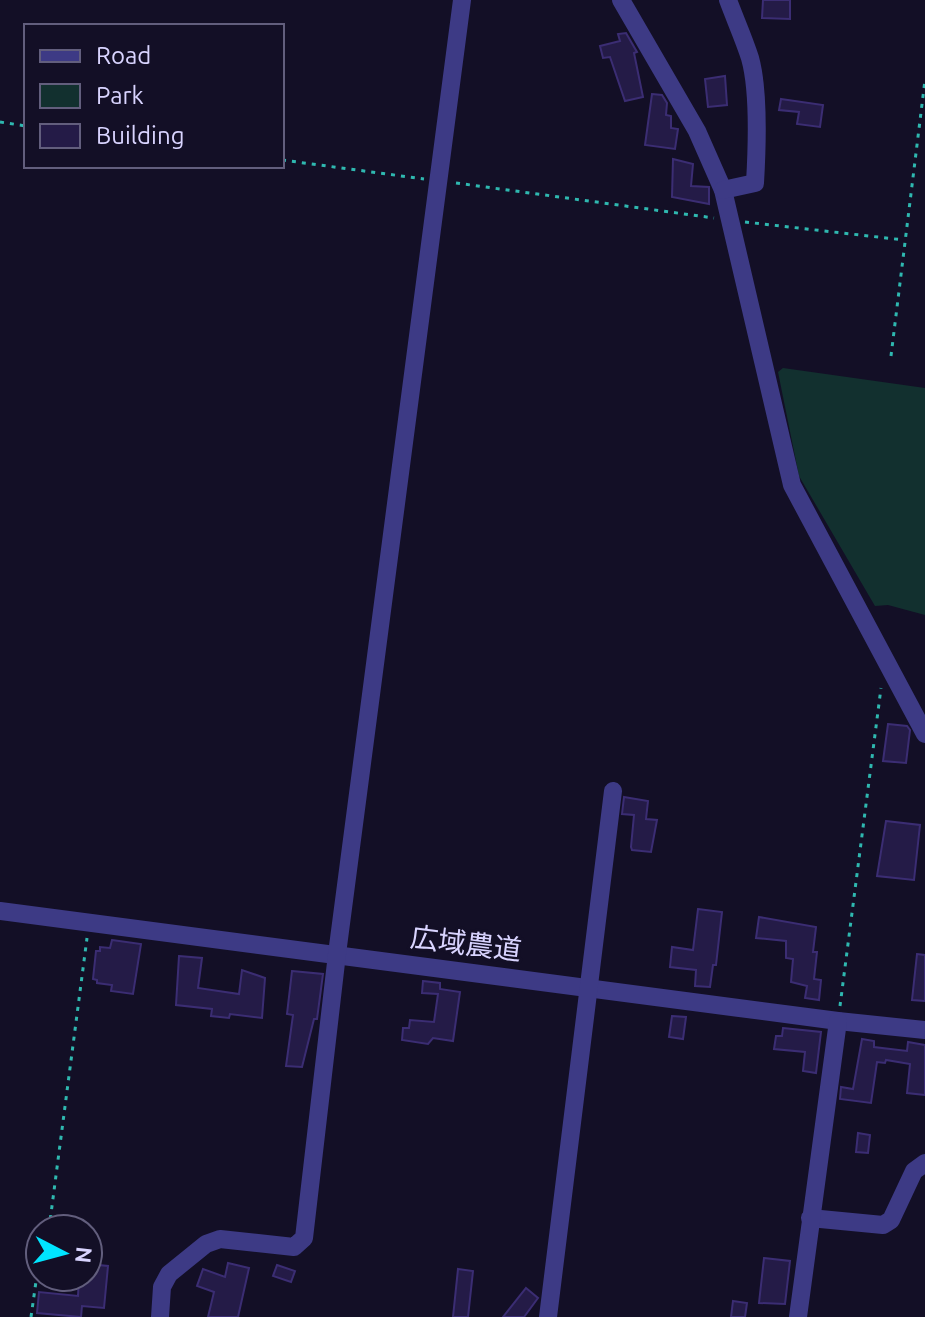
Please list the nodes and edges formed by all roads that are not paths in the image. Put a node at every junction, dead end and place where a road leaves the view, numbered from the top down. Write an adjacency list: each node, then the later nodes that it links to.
1 (462, 0): 8 (street)
2 (621, 0): 4 (street)
3 (728, 0): 4 (street)
4 (723, 190): 5 (street)
5 (925, 734)
6 (613, 791): 9 (street)
7 (0, 911): 8 (street, 広域農道)
8 (337, 954): 9 (street, 広域農道); 14 (street)
9 (588, 987): 10 (street, 広域農道); 15 (street)
10 (838, 1021): 11 (street, 広域農道); 13 (street)
11 (925, 1030)
12 (925, 1163): 13 (street)
13 (810, 1218): 16 (street)
14 (160, 1317)
15 (548, 1317)
16 (798, 1317)

